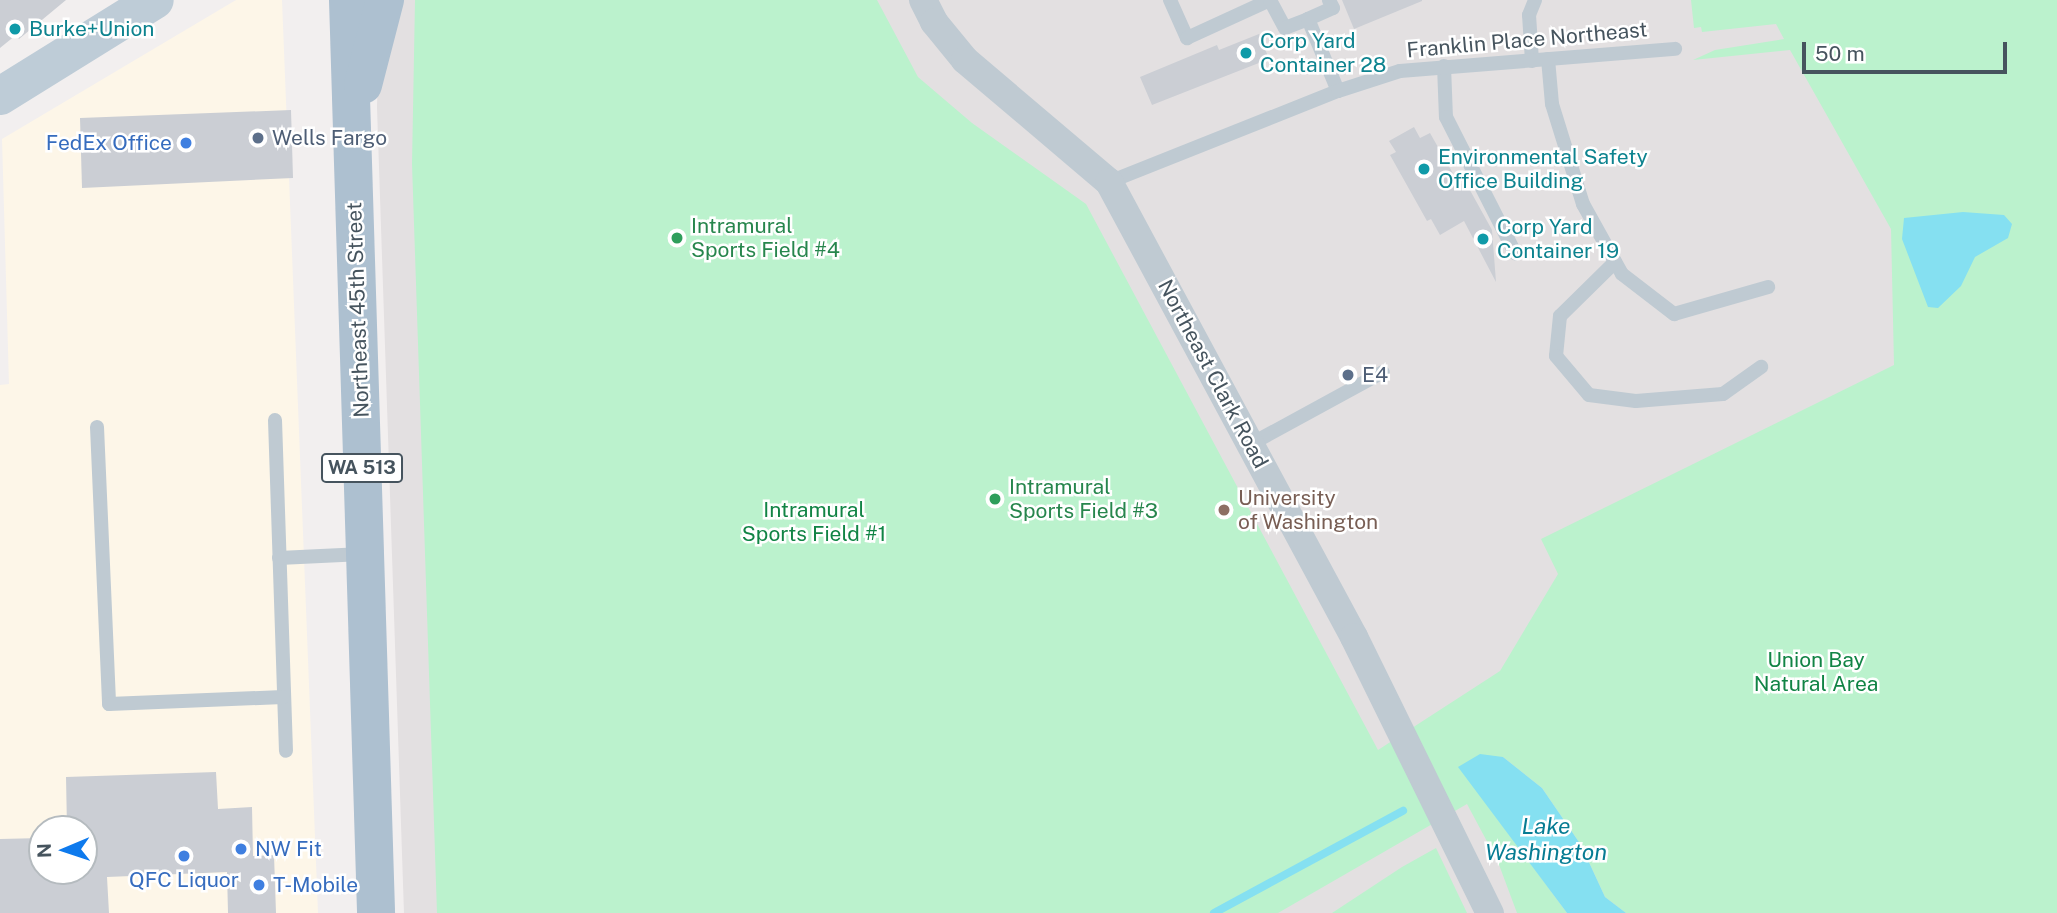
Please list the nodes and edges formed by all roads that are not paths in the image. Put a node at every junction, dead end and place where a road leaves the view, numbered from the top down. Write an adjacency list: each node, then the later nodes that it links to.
1 (155, 0): 15 (main road)
2 (348, 0): 16 (main road, Northeast 45th Street / WA 513)
3 (385, 0): 16 (main road)
4 (923, 0): 17 (street, Northeast Clark Road)
5 (1170, 0): 6 (lane)
6 (1270, 0): 9 (lane)
7 (1329, 0): 9 (lane)
8 (1535, 0): 12 (lane)
9 (1308, 19): 14 (lane)
10 (1675, 48): 11 (lane, Franklin Place Northeast)
11 (1548, 60): 12 (lane, Franklin Place Northeast); 19 (lane)
12 (1532, 61): 13 (lane, Franklin Place Northeast)
13 (1444, 66): 14 (lane, Franklin Place Northeast); 18 (lane)
14 (1338, 91): 17 (lane, Franklin Place Northeast)
15 (0, 96)
16 (353, 128): 26 (main road, Northeast 45th Street / WA 513)
17 (1109, 182): 25 (street, Northeast Clark Road)
18 (1514, 253)
19 (1615, 262): 20 (lane); 21 (lane)
20 (1768, 287)
21 (1761, 367)
22 (1383, 373): 25 (lane)
23 (275, 420): 27 (lane)
24 (97, 427): 28 (lane)
25 (1251, 444): 31 (street, Northeast Clark Road)
26 (365, 554): 27 (lane); 30 (main road, Northeast 45th Street / WA 513)
27 (279, 558): 28 (lane)
28 (283, 697): 29 (lane)
29 (286, 751)
30 (376, 913)
31 (1490, 913)

